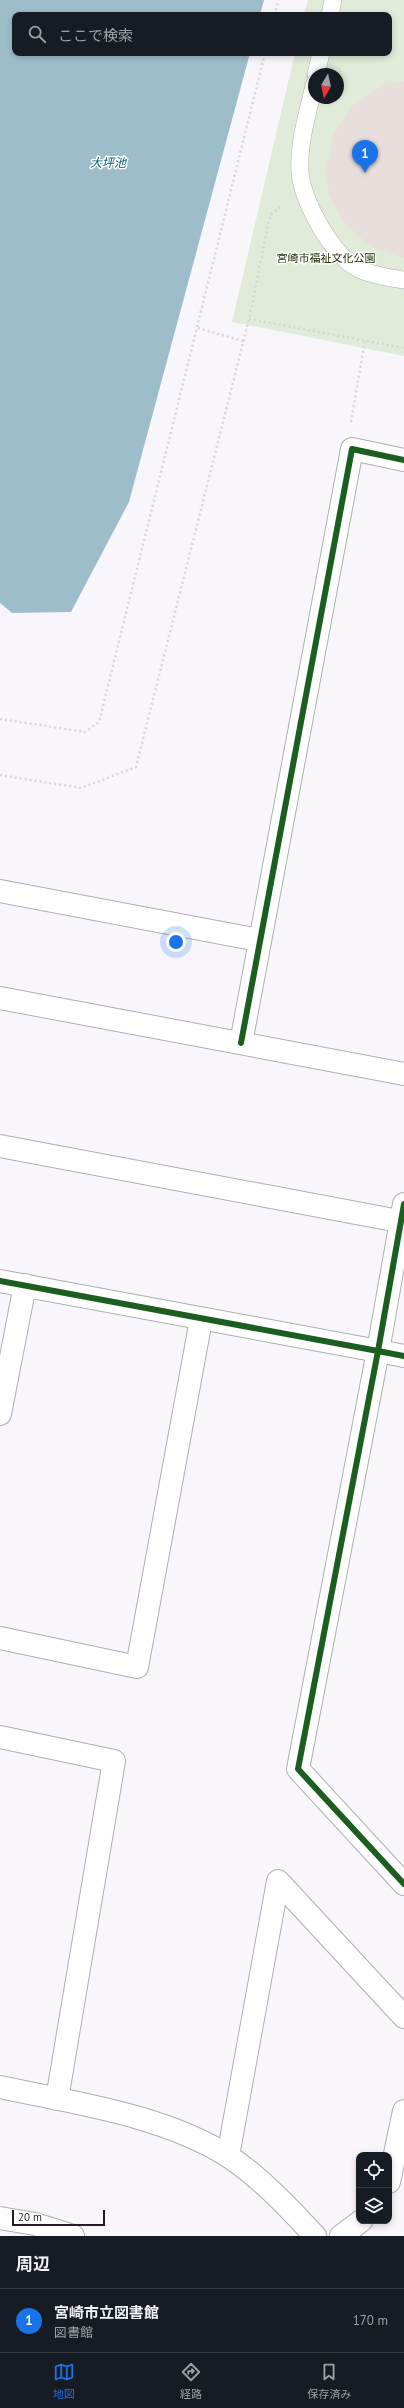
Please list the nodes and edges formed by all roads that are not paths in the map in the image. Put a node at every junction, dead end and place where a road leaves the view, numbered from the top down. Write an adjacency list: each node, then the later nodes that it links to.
1 (333, 0): 2 (lane)
2 (331, 12)
3 (320, 56): 4 (lane)
4 (317, 68)
5 (310, 104): 6 (lane)
6 (404, 280)
7 (404, 460): 9 (street)
8 (0, 891): 9 (street)
9 (259, 940): 11 (street)
10 (0, 998): 11 (street)
11 (242, 1043): 12 (street)
12 (404, 1074)
13 (0, 1146): 14 (street)
14 (403, 1216): 18 (street)
15 (0, 1281): 16 (street)
16 (26, 1285): 17 (street); 20 (street)
17 (201, 1320): 18 (street); 21 (street)
18 (378, 1351): 19 (street); 23 (street)
19 (404, 1356)
20 (0, 1414)
21 (0, 1638)
22 (0, 1737): 26 (street)
23 (404, 1884)
24 (404, 2017): 28 (street)
25 (0, 2087): 26 (street)
26 (57, 2099): 28 (street)
27 (404, 2111): 29 (street)
28 (228, 2156): 33 (street)
29 (392, 2168)
30 (0, 2218): 32 (street)
31 (357, 2224): 34 (street)
32 (73, 2236)
33 (315, 2236)
34 (340, 2236)

